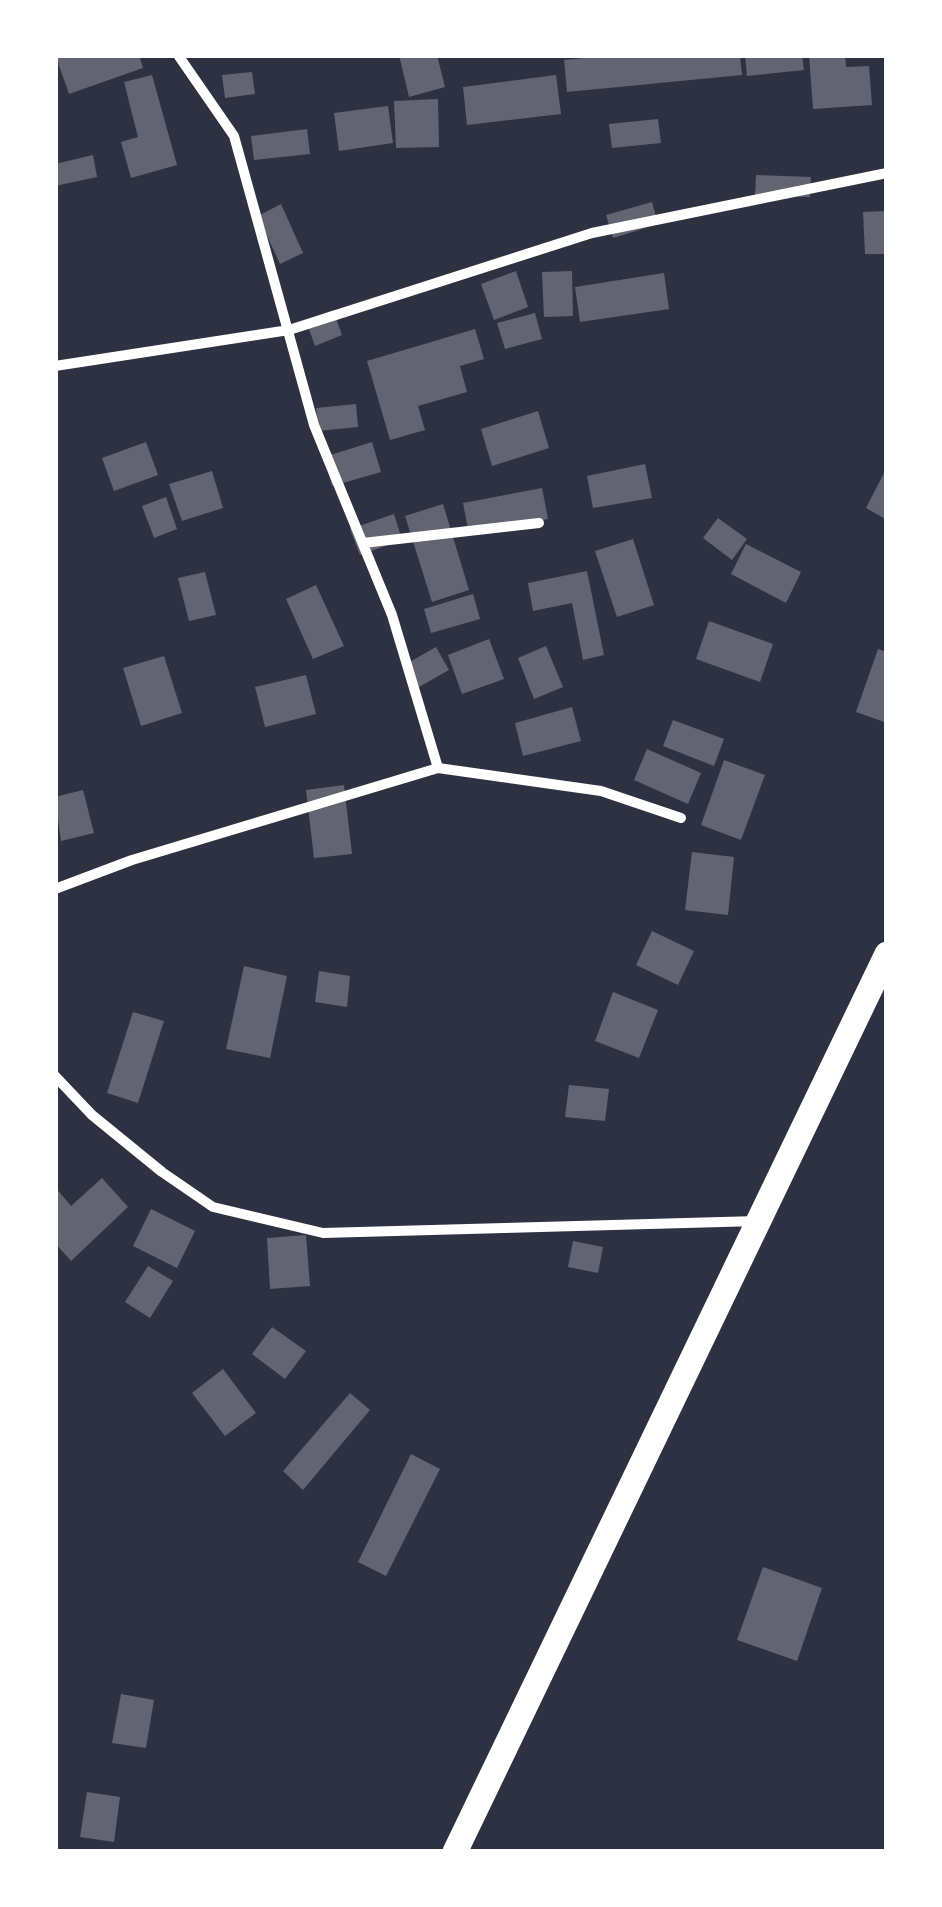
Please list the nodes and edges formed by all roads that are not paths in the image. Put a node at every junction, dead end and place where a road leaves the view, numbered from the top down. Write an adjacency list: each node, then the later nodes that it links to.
1 (178, 55): 3 (street)
2 (887, 173): 3 (street)
3 (289, 330): 4 (street); 6 (street)
4 (55, 366)
5 (539, 523): 6 (street)
6 (362, 543): 7 (street)
7 (438, 768): 8 (street); 9 (street)
8 (681, 818)
9 (55, 889)
10 (887, 954): 12 (main road)
11 (55, 1076): 12 (street)
12 (758, 1222): 13 (main road)
13 (455, 1852)

